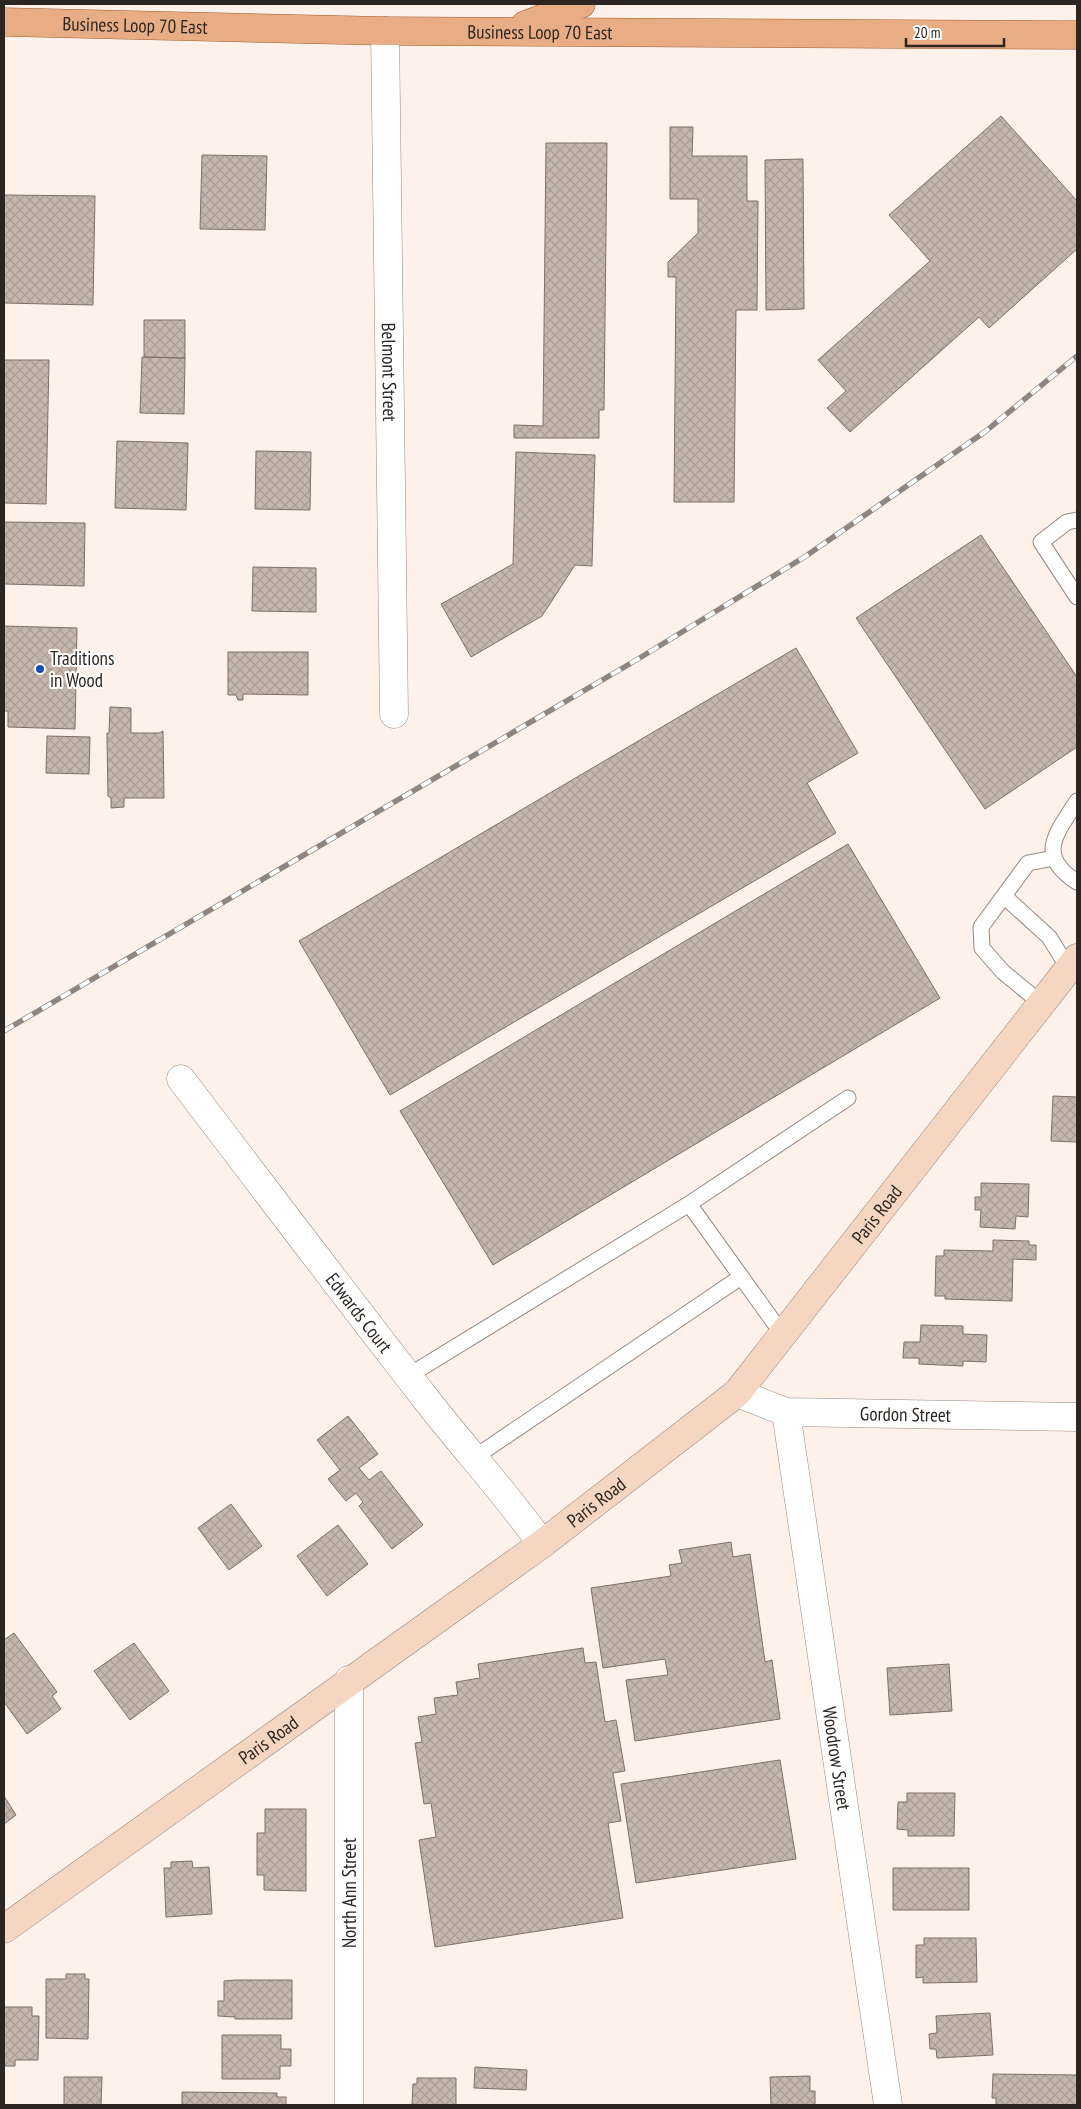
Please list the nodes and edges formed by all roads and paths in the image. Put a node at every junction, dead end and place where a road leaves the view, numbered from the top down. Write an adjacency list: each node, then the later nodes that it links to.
1 (581, 4): 4 (main road)
2 (4, 22): 3 (main road, Business Loop 70 East)
3 (385, 31): 4 (main road, Business Loop 70 East); 8 (street, Belmont Street)
4 (509, 31): 5 (main road, Business Loop 70 East)
5 (1077, 35)
6 (1077, 520): 7 (lane)
7 (1077, 597)
8 (394, 714)
9 (1077, 801): 10 (lane)
10 (1054, 858): 11 (lane); 12 (lane)
11 (1077, 882)
12 (1004, 896): 13 (lane); 14 (lane)
13 (1074, 965): 14 (main road, Paris Road)
14 (1042, 1004): 19 (main road, Paris Road)
15 (181, 1079): 20 (street, Edwards Court)
16 (848, 1098): 17 (lane)
17 (689, 1204): 18 (lane); 20 (lane)
18 (741, 1277): 19 (lane); 24 (lane)
19 (782, 1335): 21 (main road, Paris Road)
20 (408, 1376): 24 (street, Edwards Court)
21 (737, 1393): 22 (street, Gordon Street); 25 (main road, Paris Road)
22 (786, 1412): 23 (street, Gordon Street); 29 (street, Woodrow Street)
23 (1077, 1417)
24 (472, 1459): 25 (street, Edwards Court)
25 (542, 1544): 26 (main road, Paris Road)
26 (349, 1680): 27 (main road, Paris Road); 28 (street, North Ann Street)
27 (4, 1930)
28 (350, 2105)
29 (888, 2105)

